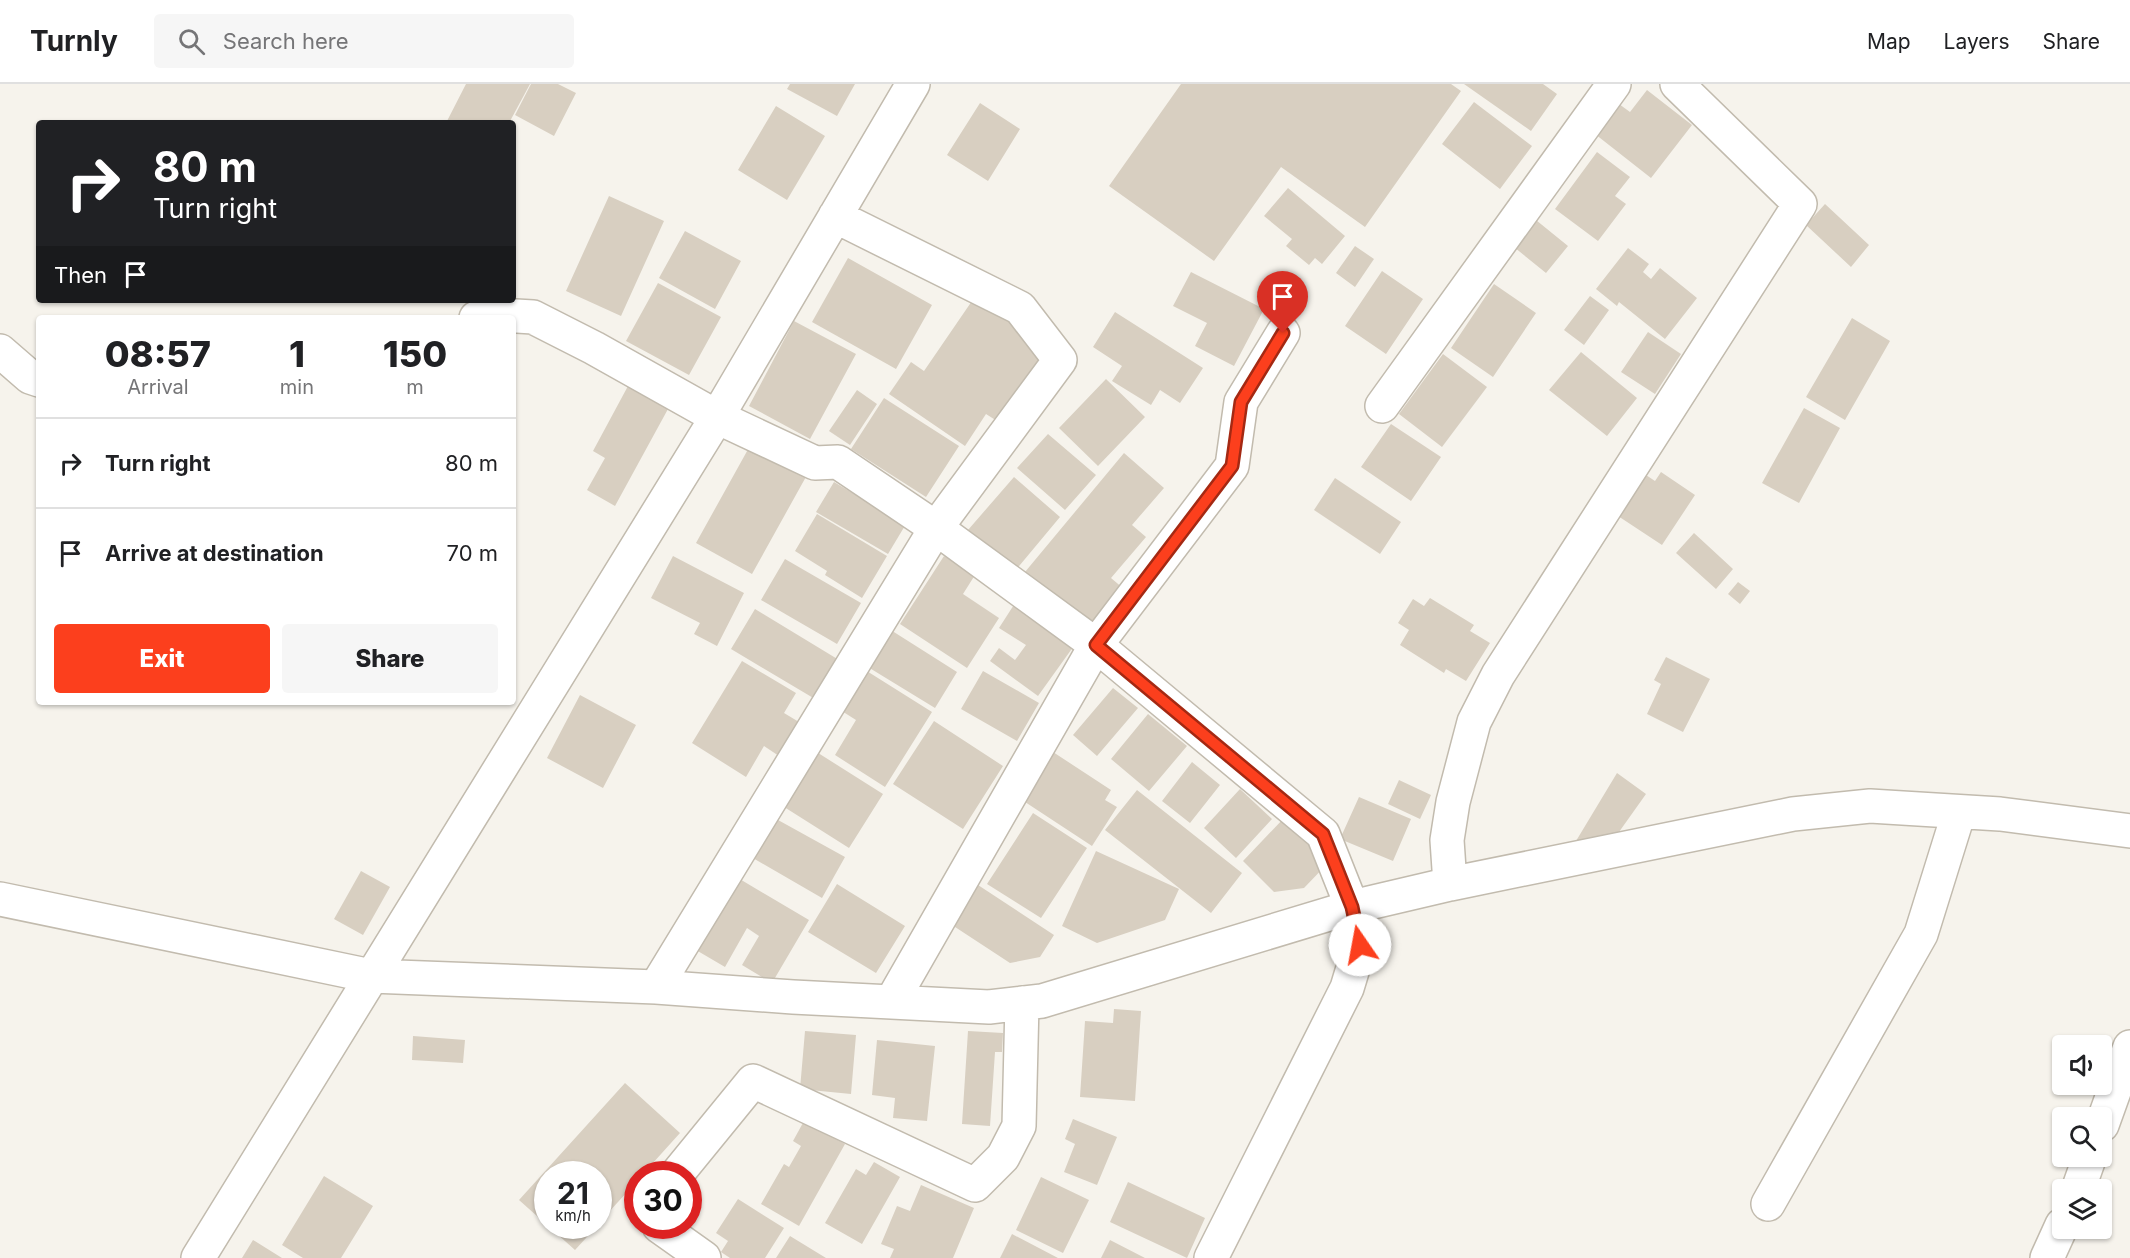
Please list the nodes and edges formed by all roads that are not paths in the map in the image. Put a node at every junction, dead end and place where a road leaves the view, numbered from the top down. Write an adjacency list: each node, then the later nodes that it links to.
1 (913, 84): 4 (street)
2 (1614, 84): 11 (street)
3 (1677, 84): 17 (street)
4 (835, 216): 12 (street); 13 (street)
5 (482, 315): 6 (street)
6 (500, 315)
7 (516, 316): 12 (street)
8 (1283, 333): 14 (street)
9 (0, 351): 10 (street)
10 (36, 379)
11 (1382, 406)
12 (717, 417): 13 (street); 20 (street)
13 (936, 528): 14 (street); 21 (street)
14 (1096, 645): 19 (street); 22 (street)
15 (1959, 812): 16 (street); 17 (street); 27 (street)
16 (2130, 831)
17 (1450, 884): 19 (street)
18 (0, 899): 20 (street)
19 (1352, 907): 23 (street); 32 (street)
20 (371, 976): 21 (street); 30 (street)
21 (656, 987): 22 (street)
22 (892, 1001): 23 (street)
23 (1022, 1003): 26 (street)
24 (2130, 1047): 25 (street)
25 (2108, 1107)
26 (687, 1161)
27 (1768, 1204)
28 (678, 1239): 31 (street)
29 (2056, 1239): 33 (street)
30 (198, 1258)
31 (704, 1258)
32 (1211, 1258)
33 (2047, 1258)

